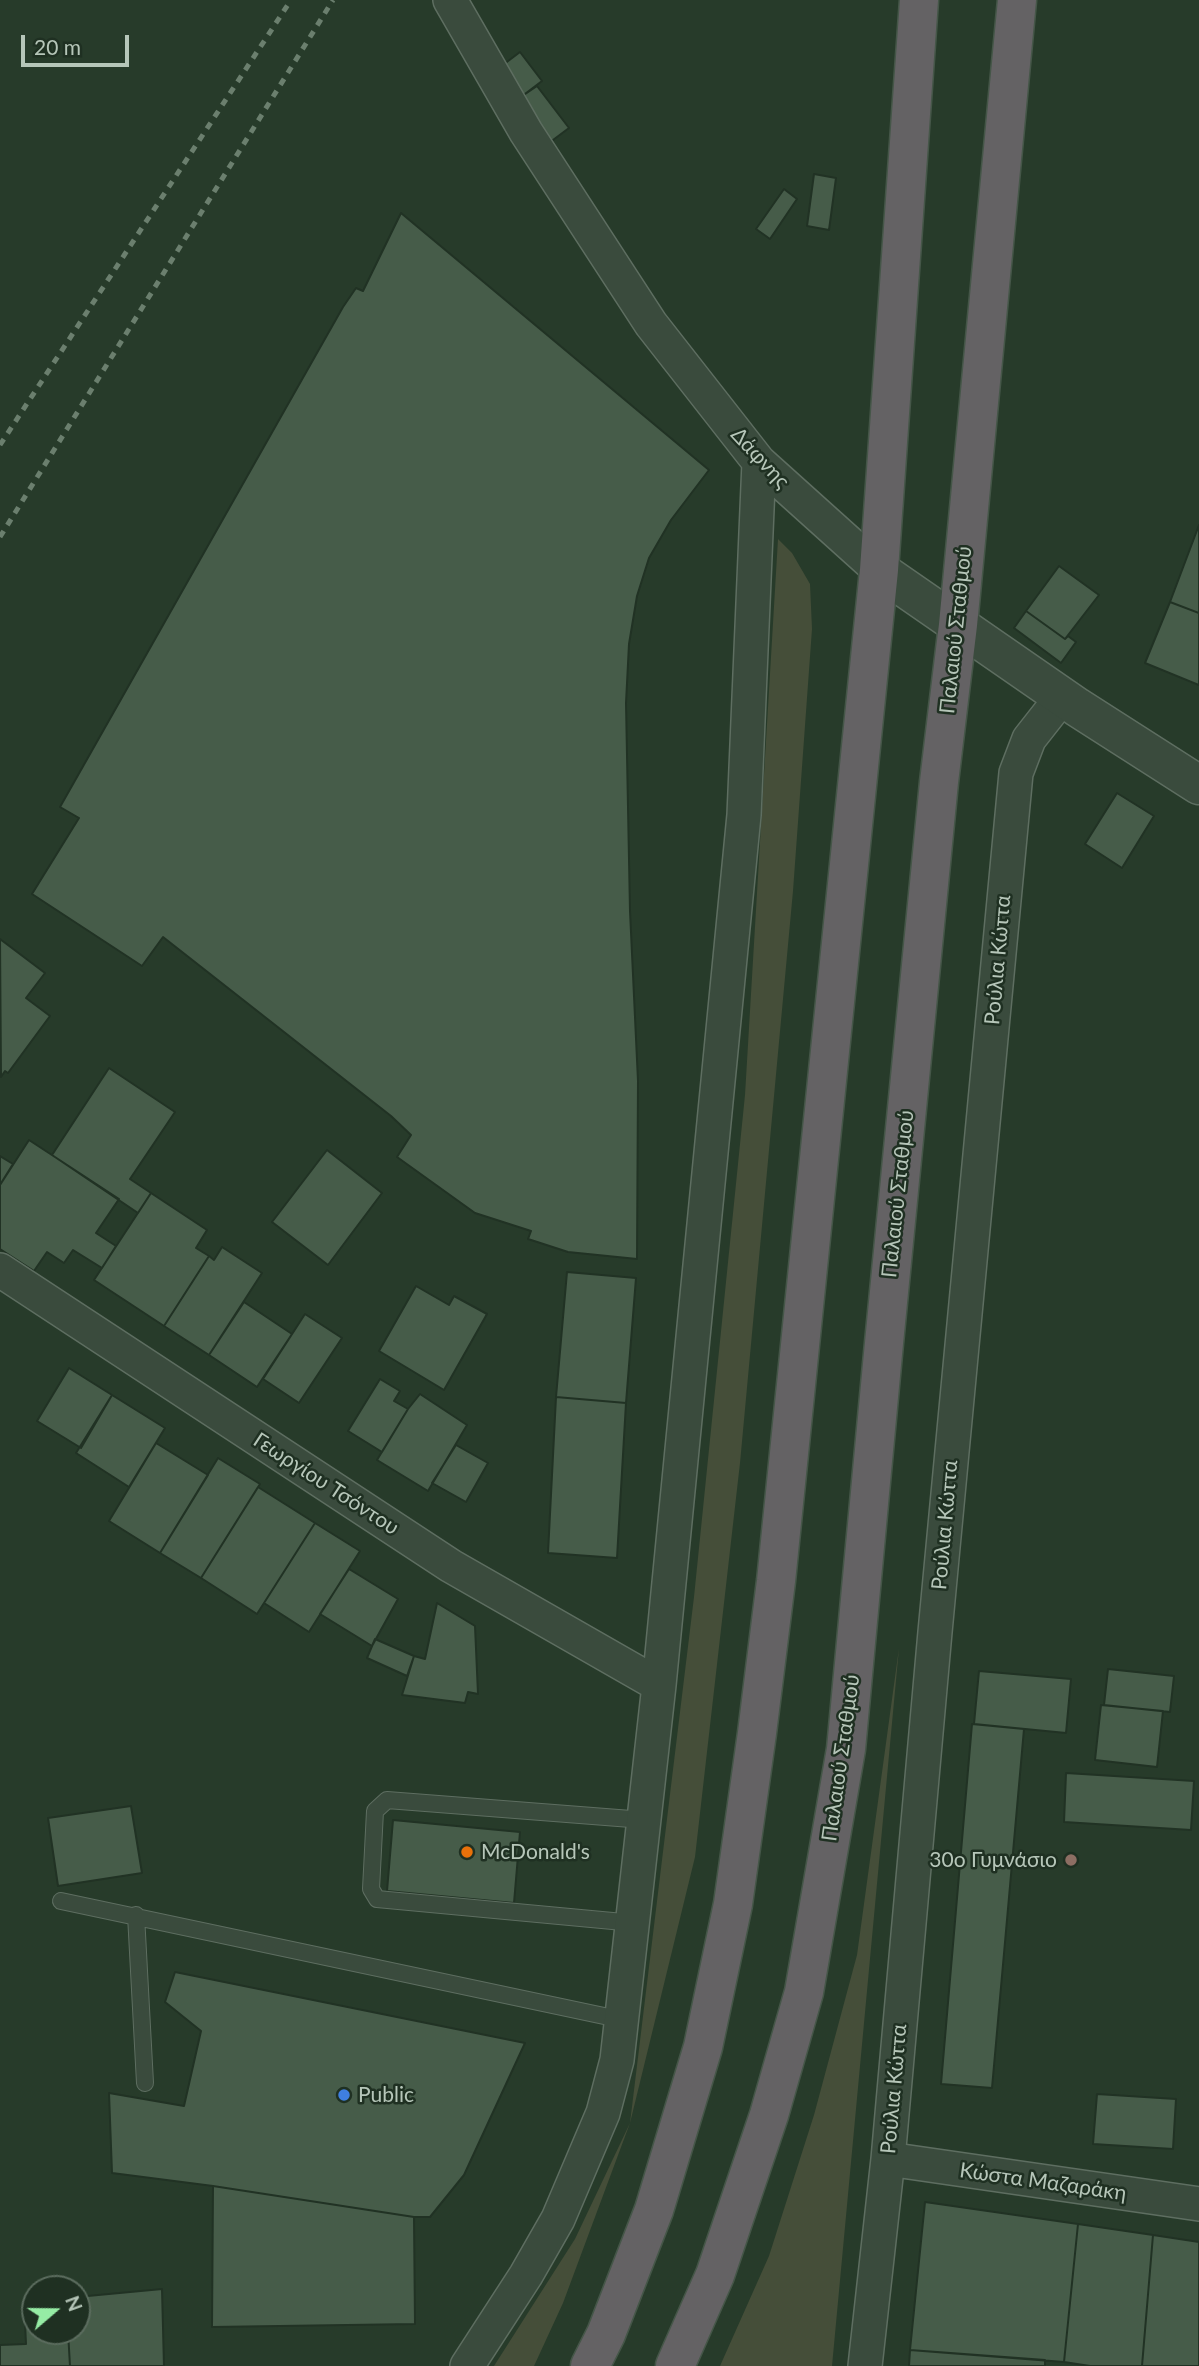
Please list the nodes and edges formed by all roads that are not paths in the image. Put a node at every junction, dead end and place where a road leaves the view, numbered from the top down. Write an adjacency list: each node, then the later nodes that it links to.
1 (919, 0): 5 (highway)
2 (1017, 0): 6 (highway, Παλαιού Σταθμού)
3 (452, 2): 4 (street, Δάφνης)
4 (759, 462): 5 (street, Δάφνης); 10 (street)
5 (878, 570): 6 (street, Δάφνης); 20 (highway)
6 (958, 625): 7 (street, Δάφνης); 21 (highway, Παλαιού Σταθμού)
7 (1062, 697): 8 (street, Δάφνης); 17 (street, Ρούλια Κώττα)
8 (1199, 785)
9 (0, 1270): 10 (street, Γεωργίου Τσόντου)
10 (659, 1685): 11 (street)
11 (645, 1820): 14 (street); 14 (lane)
12 (61, 1901): 13 (lane)
13 (136, 1915): 15 (lane); 16 (lane)
14 (634, 1923): 15 (street)
15 (623, 2020): 19 (street)
16 (145, 2083)
17 (888, 2159): 18 (street, Κώστα Μαζαράκη); 22 (street, Ρούλια Κώττα)
18 (1199, 2204)
19 (467, 2366)
20 (590, 2366)
21 (675, 2366)
22 (865, 2366)

